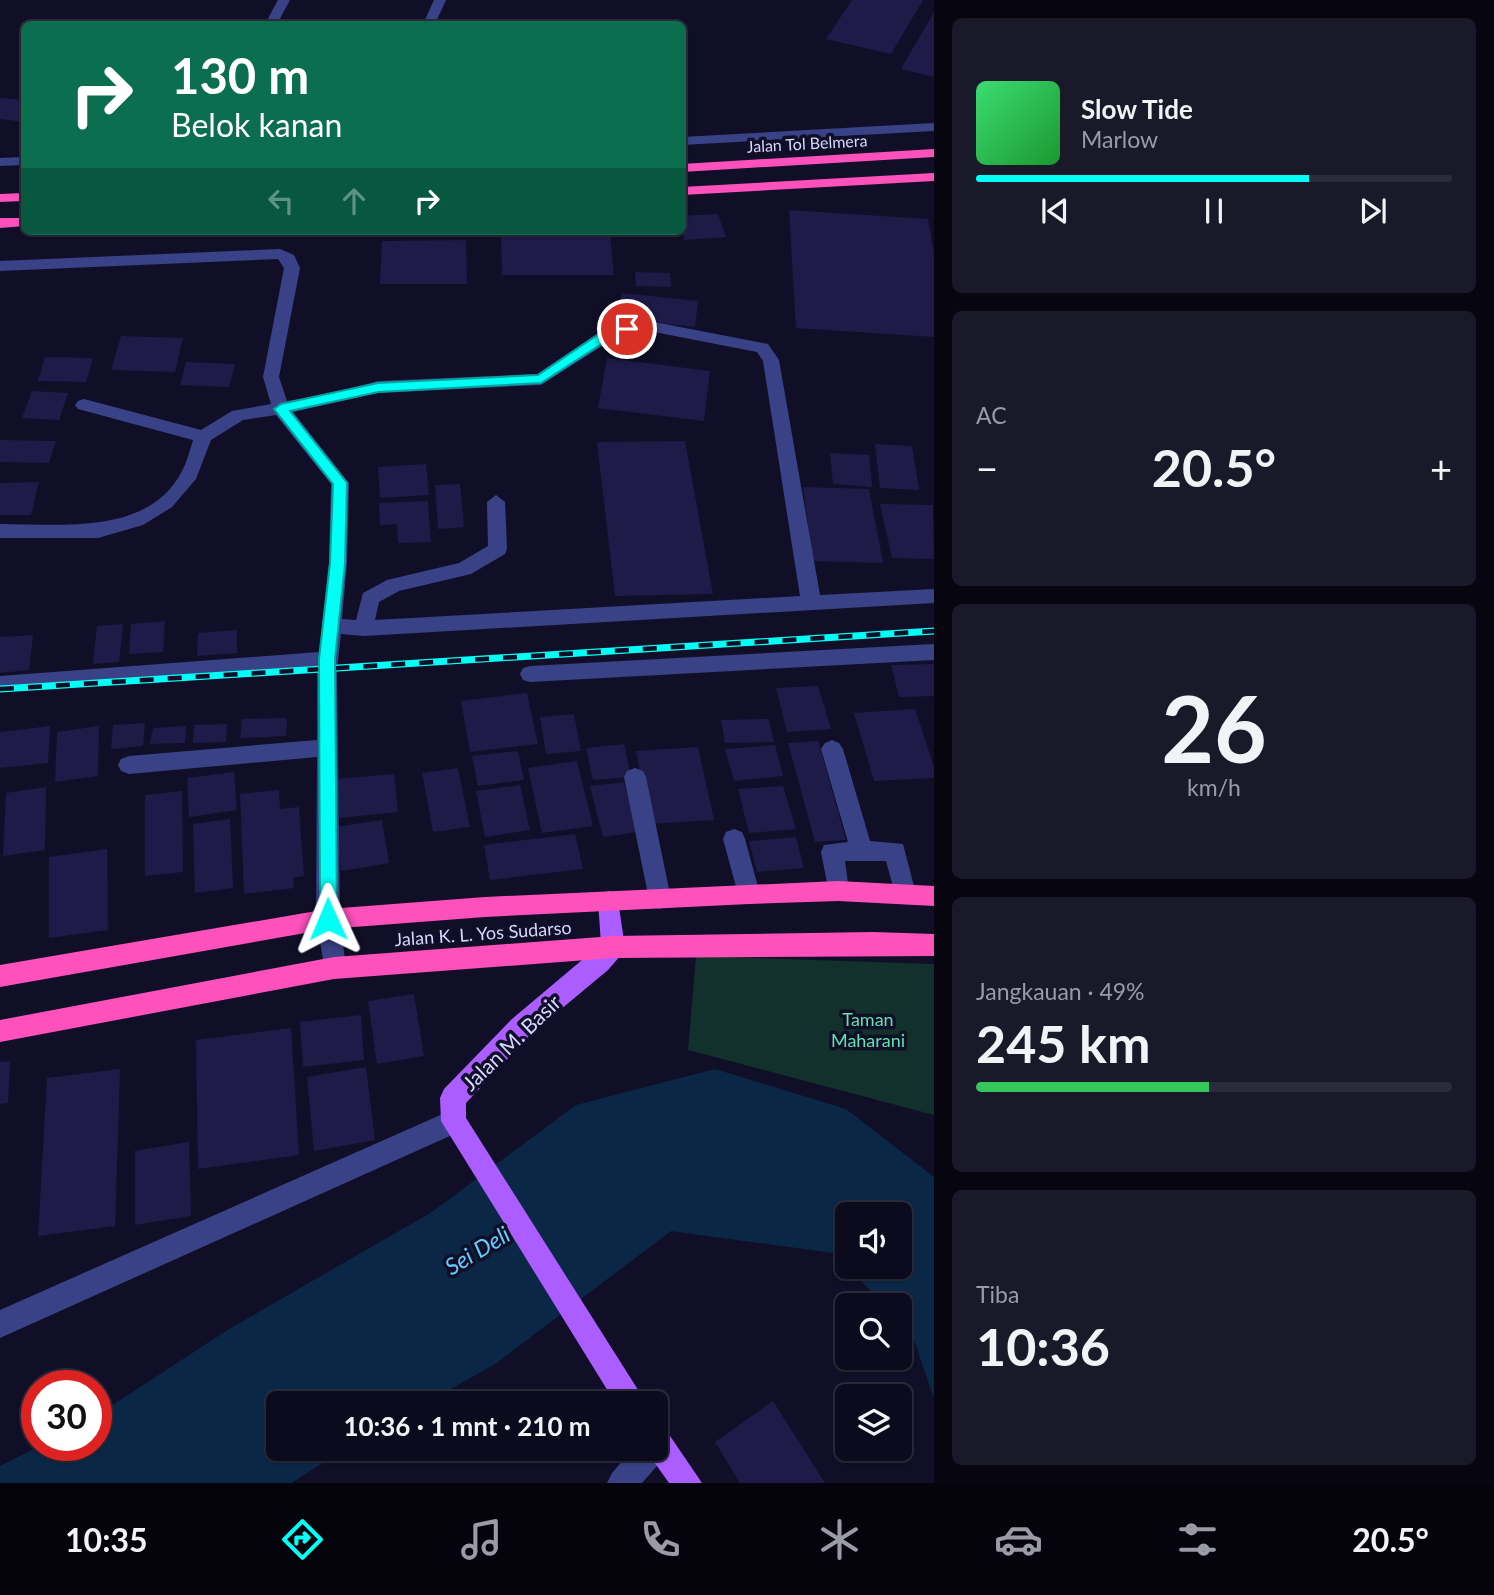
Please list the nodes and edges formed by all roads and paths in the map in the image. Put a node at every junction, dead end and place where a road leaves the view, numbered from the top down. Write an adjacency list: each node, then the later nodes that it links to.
1 (284, 0): 3 (street)
2 (440, 0): 4 (street)
3 (273, 21)
4 (430, 21)
5 (934, 127): 6 (street)
6 (686, 141)
7 (934, 153): 10 (highway, Jalan Tol Belmera)
8 (21, 161): 9 (street)
9 (0, 162)
10 (686, 168)
11 (934, 177): 12 (highway)
12 (686, 191)
13 (21, 197): 14 (highway)
14 (0, 198)
15 (21, 222): 16 (highway)
16 (0, 223)
17 (0, 266): 19 (street)
18 (84, 405): 20 (street)
19 (281, 409): 20 (street); 24 (street); 25 (street)
20 (203, 437): 22 (street)
21 (496, 502): 26 (street)
22 (0, 531)
23 (934, 596): 24 (street)
24 (811, 601): 26 (street)
25 (330, 626): 26 (street); 28 (street)
26 (364, 628)
27 (934, 652): 29 (street)
28 (327, 659): 30 (street); 31 (street)
29 (530, 674)
30 (0, 684)
31 (326, 748): 33 (street); 43 (street)
32 (832, 749): 36 (street)
33 (129, 765)
34 (635, 777): 41 (street)
35 (734, 839): 38 (street)
36 (862, 851): 37 (street); 39 (street)
37 (838, 891): 38 (highway, Jalan K. L. Yos Sudarso); 39 (highway, Jalan K. L. Yos Sudarso)
38 (749, 894): 41 (highway, Jalan K. L. Yos Sudarso)
39 (905, 894): 40 (highway, Jalan K. L. Yos Sudarso)
40 (934, 896)
41 (660, 899): 42 (highway, Jalan K. L. Yos Sudarso)
42 (609, 901): 43 (highway, Jalan K. L. Yos Sudarso); 45 (main road)
43 (328, 919): 46 (street); 47 (highway, Jalan K. L. Yos Sudarso)
44 (934, 945): 45 (highway, Jalan K. L. Yos Sudarso)
45 (613, 947): 46 (highway, Jalan K. L. Yos Sudarso); 49 (main road, Jalan M. Basir)
46 (334, 968): 48 (highway, Jalan K. L. Yos Sudarso)
47 (0, 976)
48 (0, 1031)
49 (454, 1121): 50 (street); 51 (main road)
50 (0, 1324)
51 (625, 1391)
52 (668, 1460): 55 (main road)
53 (642, 1461): 54 (street)
54 (622, 1483)
55 (687, 1483)

